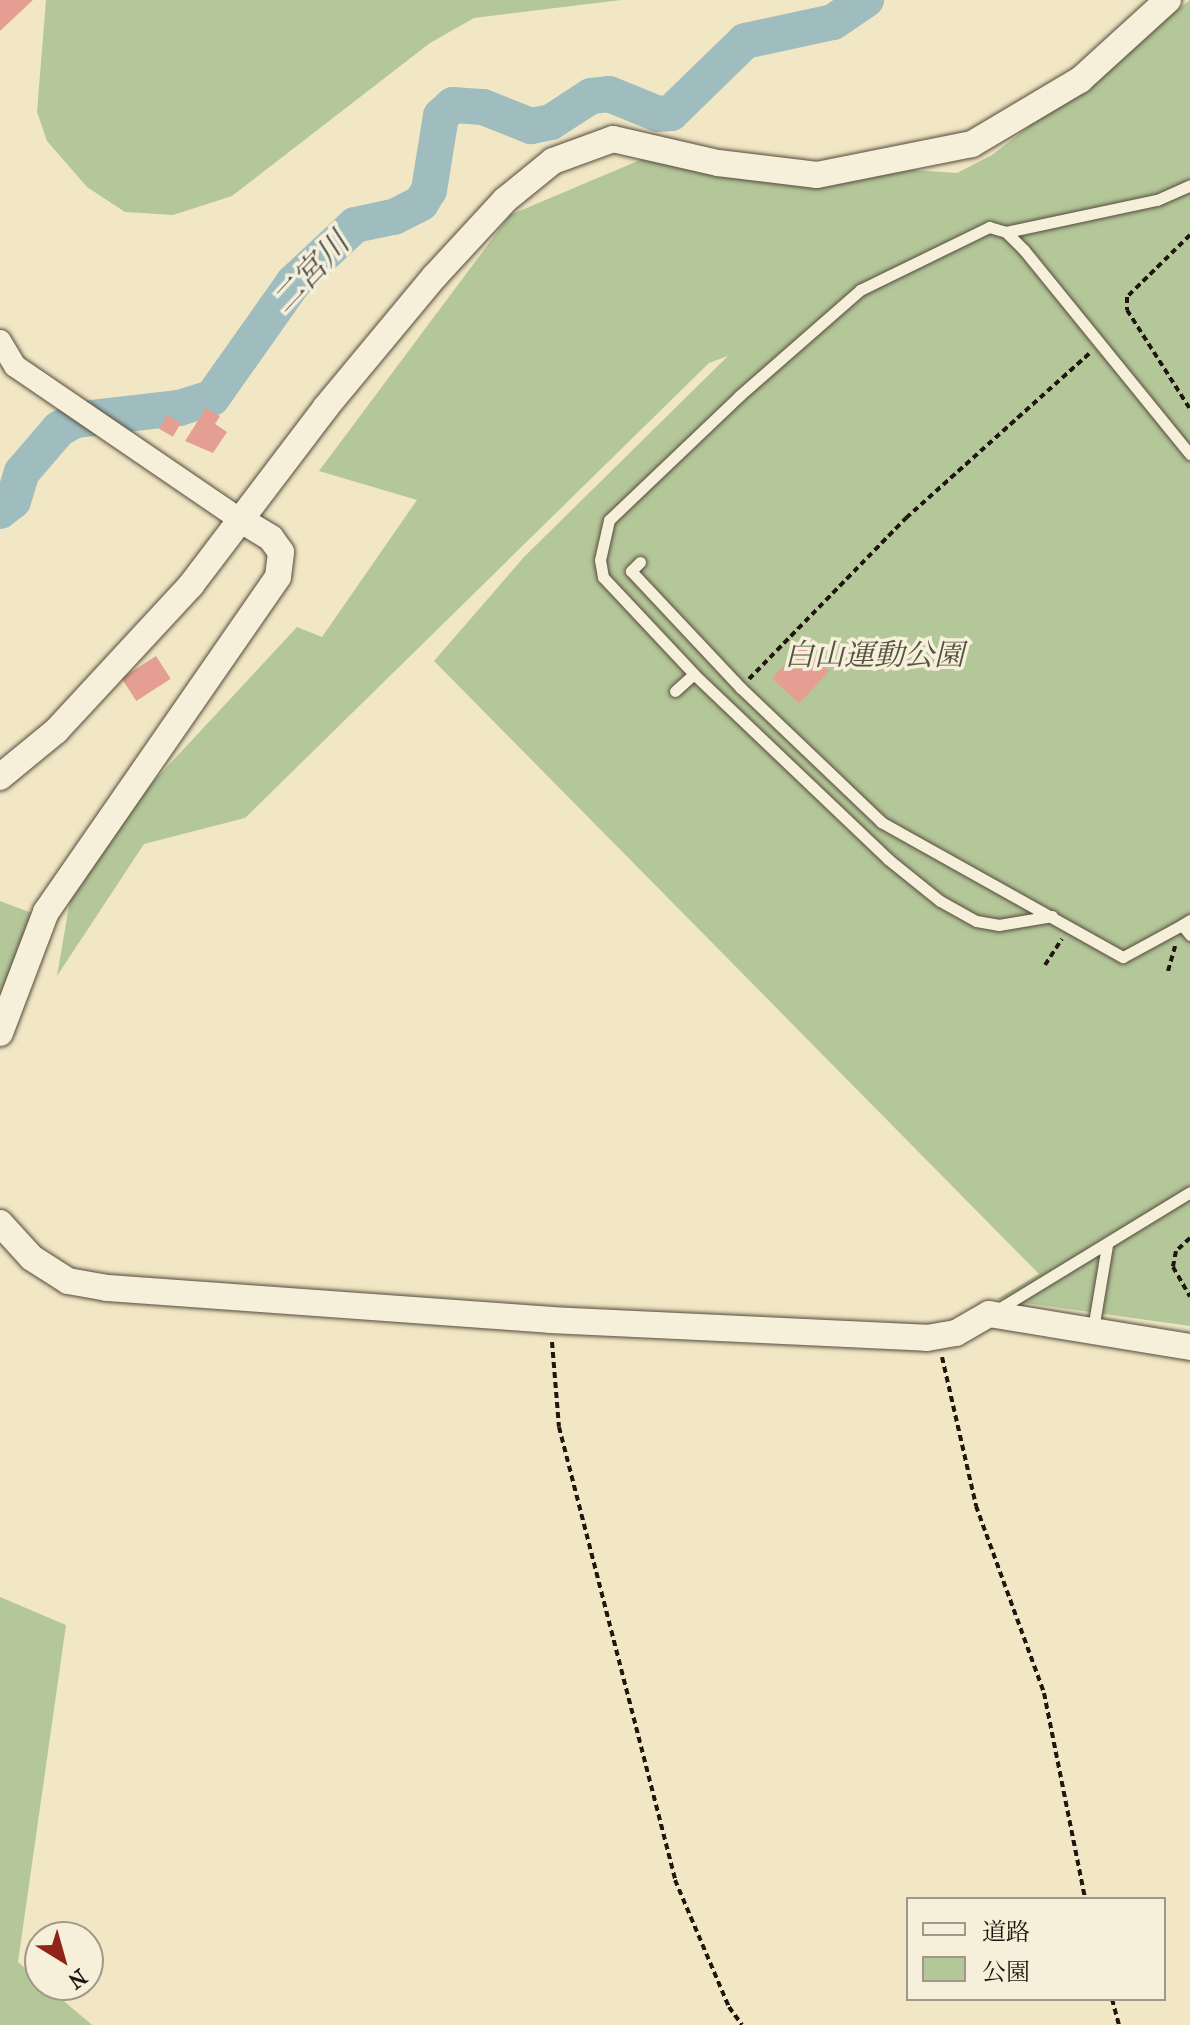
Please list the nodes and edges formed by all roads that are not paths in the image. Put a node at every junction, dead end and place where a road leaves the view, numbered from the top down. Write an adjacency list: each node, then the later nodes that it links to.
1 (1168, 0): 7 (street)
2 (1190, 185): 3 (lane)
3 (1006, 232): 6 (lane); 9 (lane)
4 (0, 341): 5 (street)
5 (7, 370): 7 (street)
6 (1190, 454)
7 (241, 520): 11 (street); 15 (street)
8 (640, 562): 12 (lane)
9 (694, 674): 10 (lane); 12 (lane)
10 (675, 691)
11 (0, 777)
12 (1052, 916): 13 (lane)
13 (1186, 922): 14 (lane)
14 (1190, 935)
15 (0, 1033)
16 (1190, 1192): 18 (lane)
17 (0, 1223): 19 (street)
18 (1107, 1245): 19 (lane); 20 (lane)
19 (989, 1314): 20 (street)
20 (1093, 1329): 21 (street)
21 (1190, 1347)

